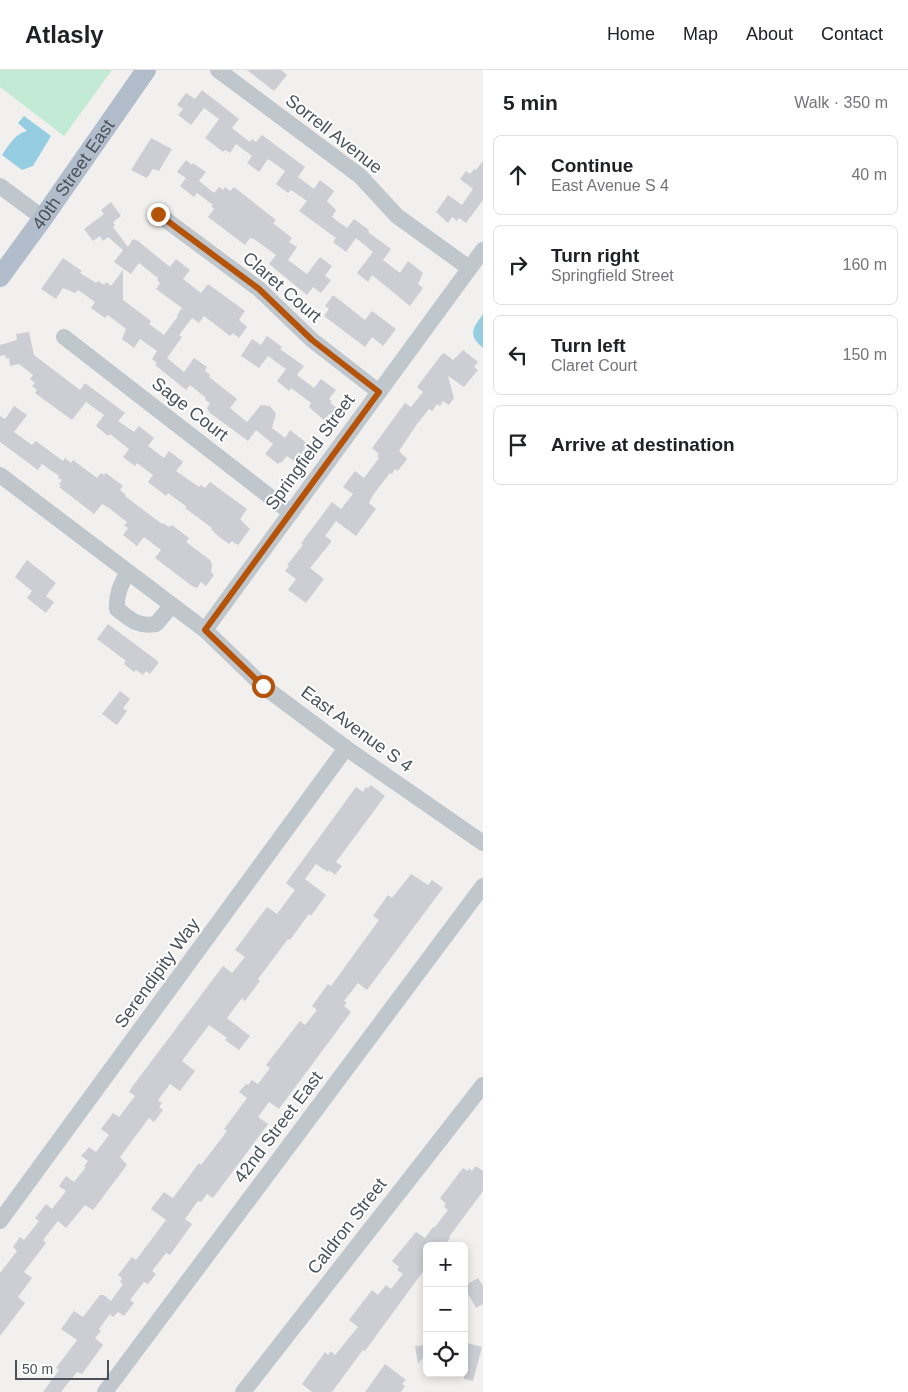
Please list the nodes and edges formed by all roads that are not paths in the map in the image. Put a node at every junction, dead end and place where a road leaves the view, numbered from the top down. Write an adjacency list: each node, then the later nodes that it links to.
1 (146, 70): 5 (main road, 40th Street East)
2 (218, 70): 7 (street, Sorrell Avenue)
3 (0, 186): 5 (street)
4 (158, 214): 10 (street, Claret Court)
5 (43, 218): 8 (main road, 40th Street East)
6 (483, 250): 7 (street, Springfield Street)
7 (469, 268): 10 (street, Springfield Street)
8 (0, 277)
9 (64, 337): 12 (street, Sage Court)
10 (379, 392): 12 (street, Springfield Street)
11 (0, 475): 13 (street, East Avenue S 4)
12 (291, 513): 15 (street, Springfield Street)
13 (128, 572): 14 (street, East Avenue S 4); 14 (street)
14 (172, 605): 15 (street, East Avenue S 4)
15 (205, 630): 16 (street, East Avenue S 4)
16 (346, 748): 17 (street, East Avenue S 4); 20 (street, Serendipity Way)
17 (483, 843)
18 (483, 886): 21 (street, 42nd Street East)
19 (483, 1085): 22 (street, Caldron Street)
20 (0, 1222)
21 (105, 1392)
22 (244, 1392)

